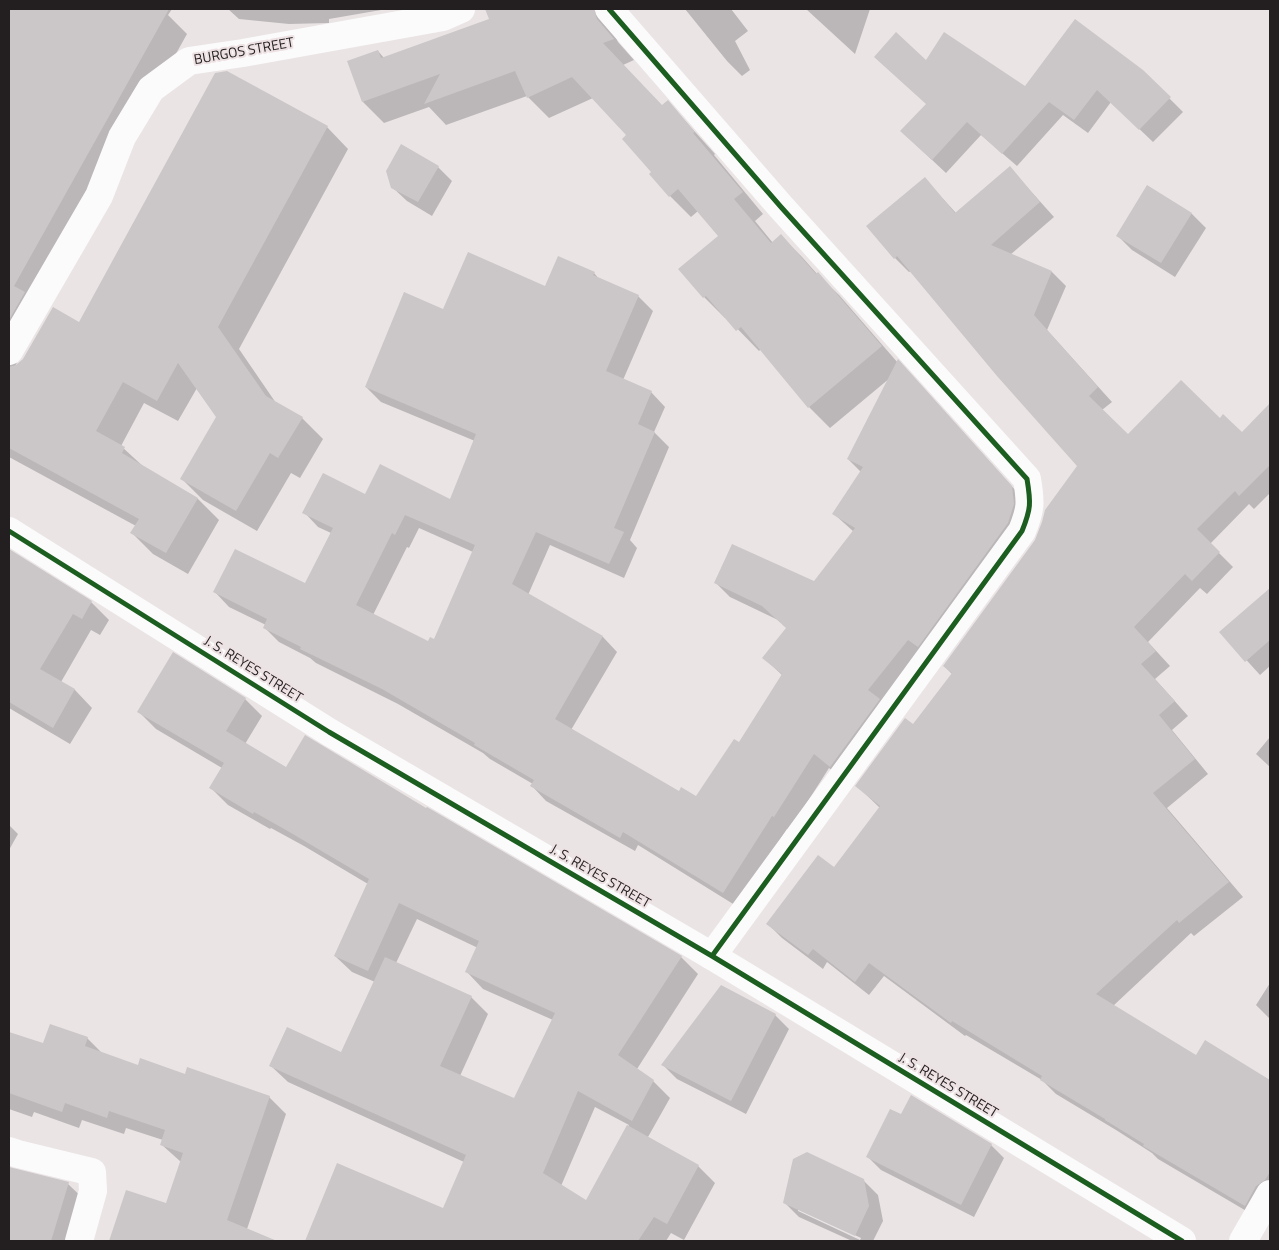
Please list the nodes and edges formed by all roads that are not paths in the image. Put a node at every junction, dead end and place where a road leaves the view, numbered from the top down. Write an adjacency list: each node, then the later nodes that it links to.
1 (461, 9): 3 (street, BURGOS STREET)
2 (609, 9): 5 (street)
3 (9, 351)
4 (9, 531): 5 (street, J. S. REYES STREET)
5 (712, 956): 9 (street, J. S. REYES STREET)
6 (9, 1151): 8 (street)
7 (1270, 1194): 10 (street)
8 (79, 1241)
9 (1182, 1241)
10 (1243, 1241)

